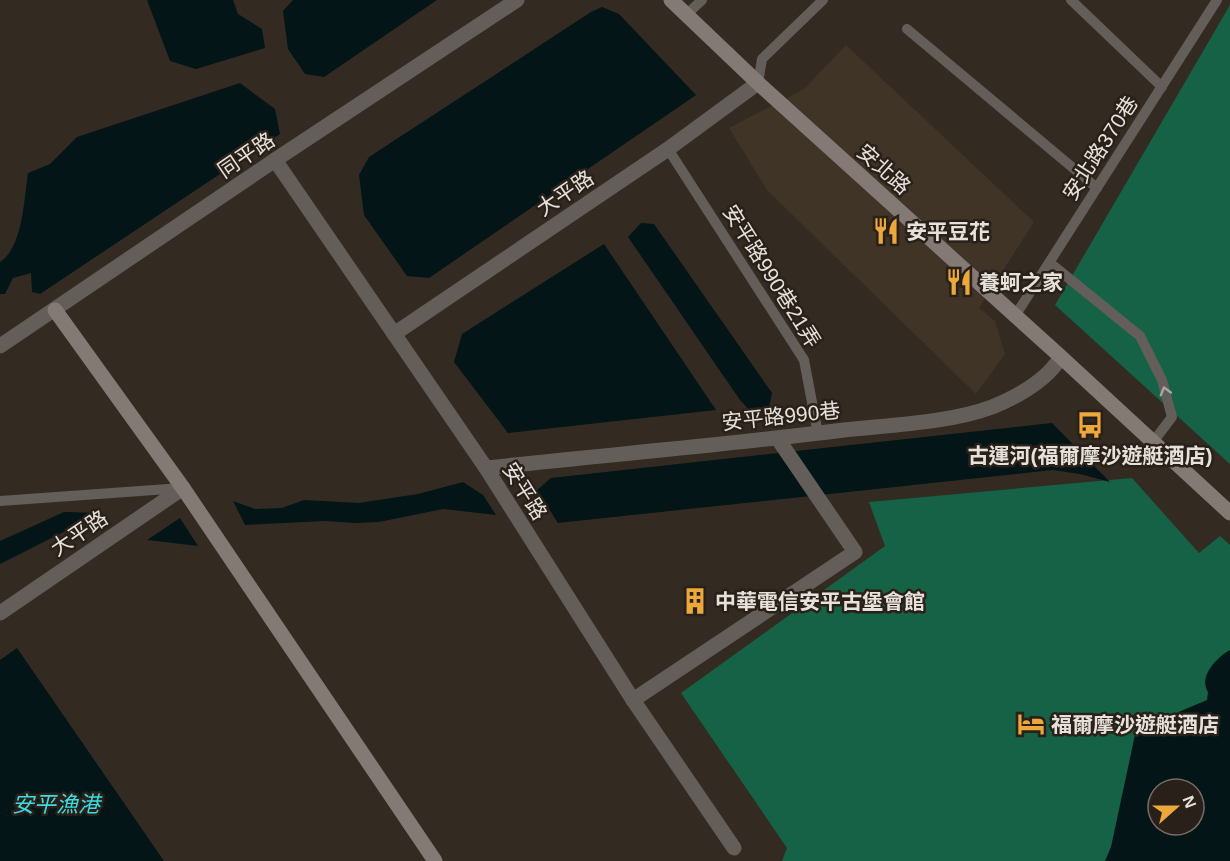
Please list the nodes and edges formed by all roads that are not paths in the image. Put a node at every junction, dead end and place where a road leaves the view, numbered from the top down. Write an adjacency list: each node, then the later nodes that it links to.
1 (517, 0): 12 (street, 同平路)
2 (671, 0): 7 (street, 安北路)
3 (702, 0): 7 (lane)
4 (823, 0): 9 (lane)
5 (1071, 0): 10 (lane)
6 (1217, 0): 10 (lane, 安北路370巷)
7 (687, 14): 9 (street, 安北路)
8 (907, 29): 13 (lane)
9 (758, 83): 11 (street, 大平路); 16 (street, 安北路)
10 (1162, 87): 13 (lane, 安北路370巷)
11 (668, 149): 17 (street, 大平路); 20 (lane, 安平路990巷21弄)
12 (275, 160): 15 (street, 同平路); 17 (street, 安平路)
13 (1097, 188): 14 (lane, 安北路370巷)
14 (1050, 263): 16 (lane, 安北路370巷); 22 (lane, one-way to 14)
15 (56, 309): 18 (street, 同平路); 24 (street)
16 (1015, 316): 19 (street, 安北路)
17 (394, 334): 23 (street, 安平路)
18 (0, 346)
19 (1061, 357): 20 (street, 安平路990巷); 22 (street, 安北路)
20 (818, 434): 21 (street, 安平路990巷)
21 (778, 439): 23 (street, 安平路990巷); 28 (street)
22 (1153, 442): 26 (street, 安北路)
23 (486, 468): 28 (street, 安平路)
24 (183, 488): 25 (lane); 27 (street, 大平路); 30 (street)
25 (0, 501)
26 (1230, 513)
27 (0, 613)
28 (633, 700): 29 (street, 安平路)
29 (734, 848)
30 (435, 861)

